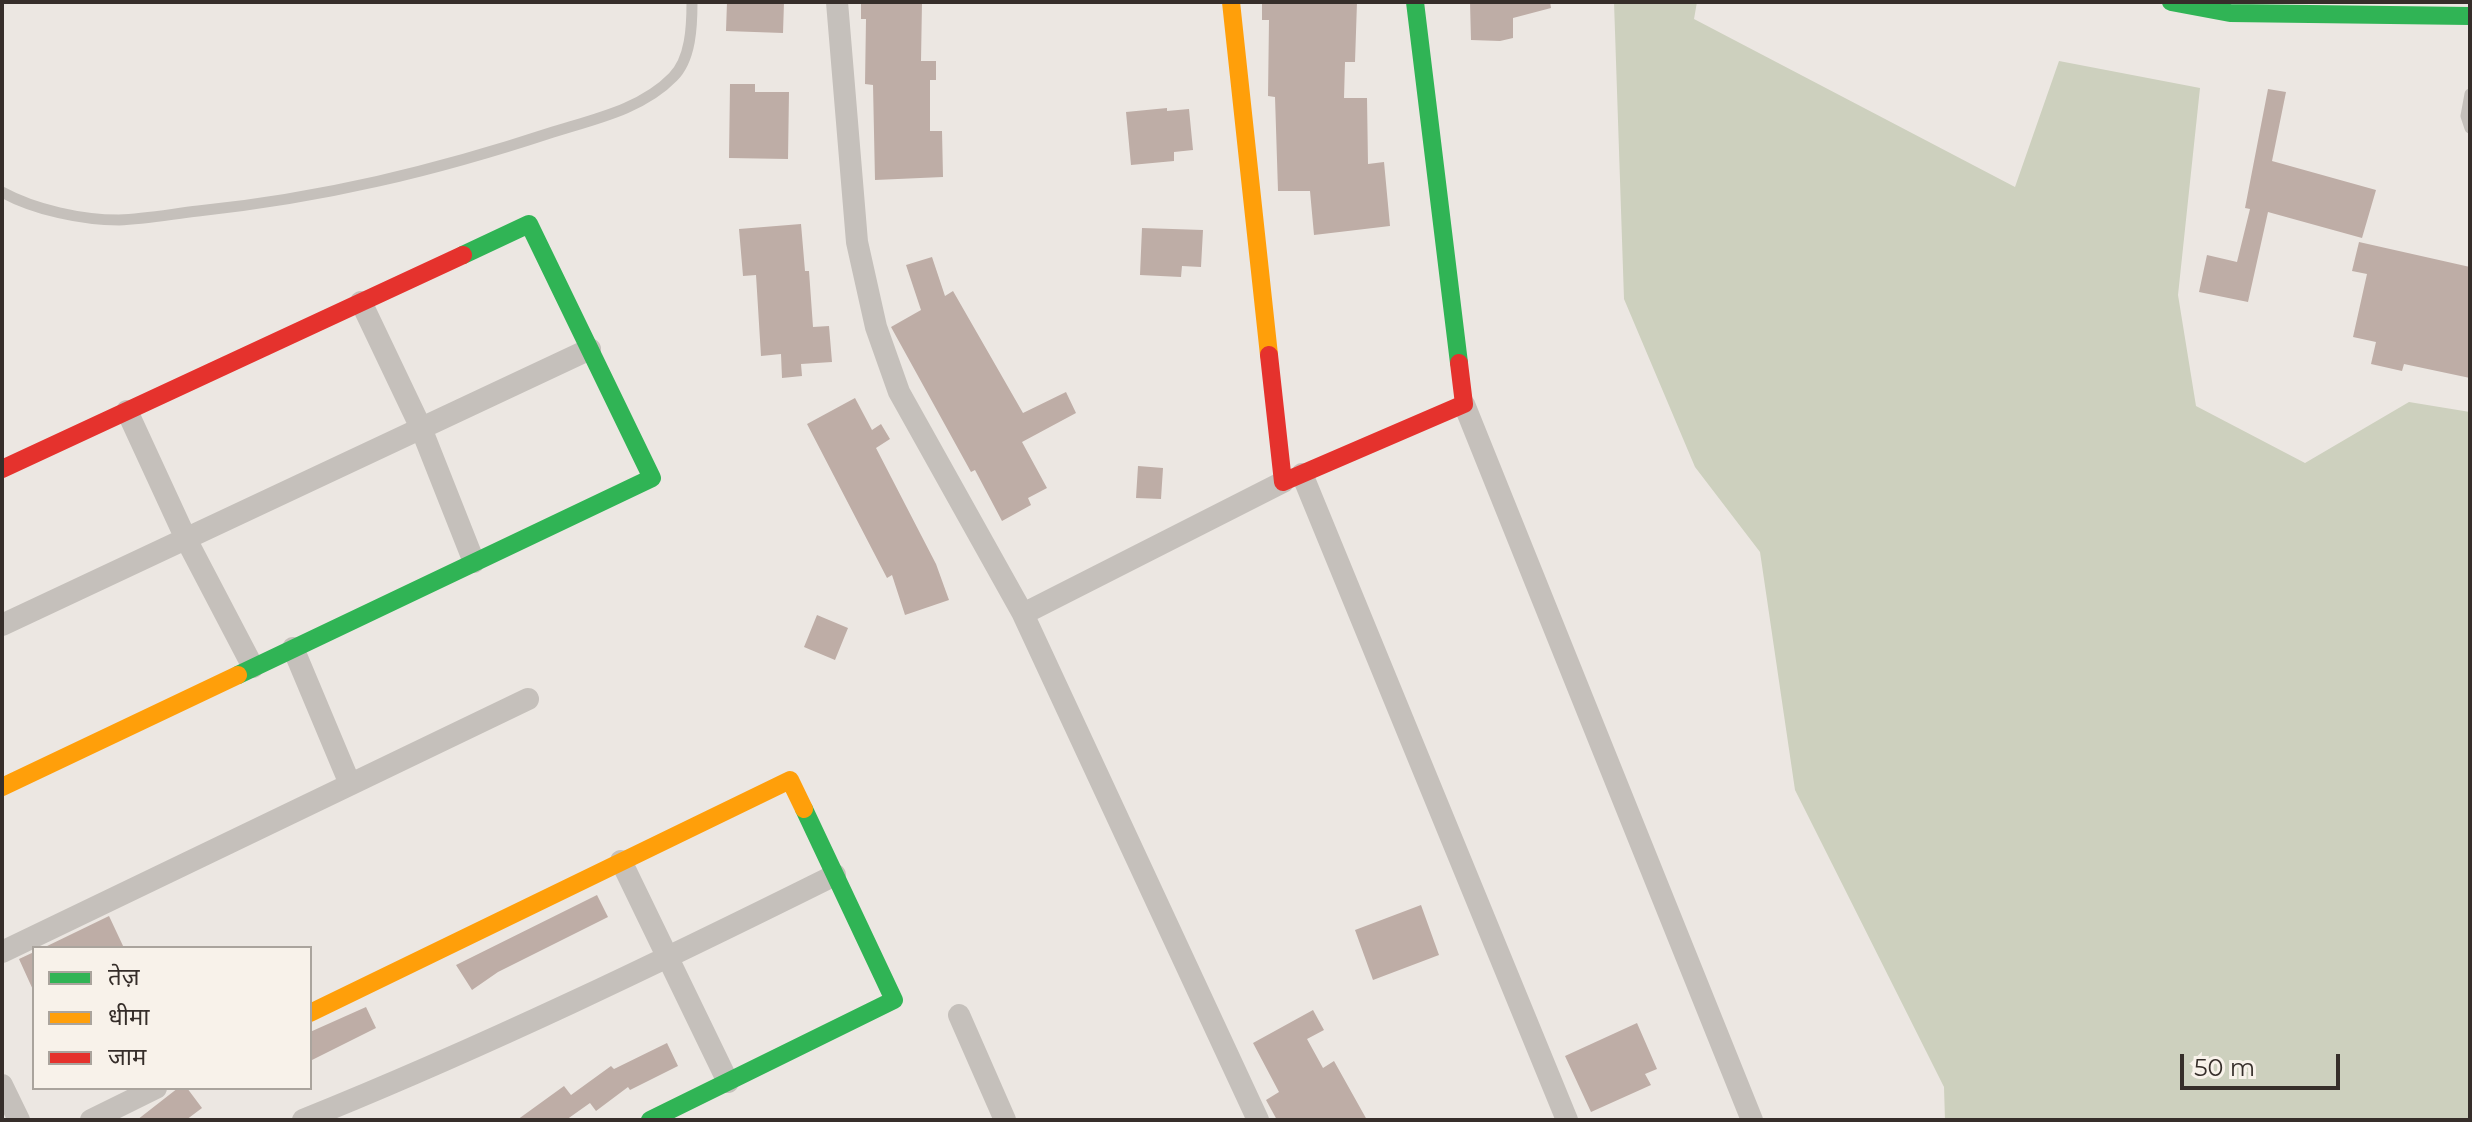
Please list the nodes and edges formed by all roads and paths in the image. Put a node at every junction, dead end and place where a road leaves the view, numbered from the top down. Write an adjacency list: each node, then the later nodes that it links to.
1 (692, 2): 9 (lane)
2 (837, 2): 19 (street)
3 (1231, 2): 16 (street)
4 (1415, 2): 12 (street)
5 (2171, 2): 6 (street)
6 (2470, 16)
7 (2470, 94): 8 (lane)
8 (2470, 128)
9 (2, 192)
10 (361, 302): 11 (street); 13 (street); 14 (street)
11 (590, 349): 14 (street); 18 (street)
12 (1464, 404): 16 (street); 42 (street)
13 (127, 411): 15 (street); 17 (street)
14 (421, 428): 17 (street); 18 (street)
15 (2, 469)
16 (1292, 478): 19 (street); 41 (street)
17 (186, 539): 20 (street); 22 (street)
18 (474, 562): 21 (street)
19 (1023, 614): 40 (street)
20 (2, 625)
21 (293, 648): 22 (street); 24 (street)
22 (253, 667): 25 (street)
23 (528, 699): 24 (street)
24 (350, 784): 28 (street)
25 (2, 787)
26 (621, 861): 27 (street); 29 (street); 30 (street)
27 (835, 875): 29 (street); 32 (street)
28 (2, 952)
29 (668, 958): 32 (street); 37 (street)
30 (312, 1012)
31 (959, 1015): 39 (street)
32 (728, 1082): 38 (street)
33 (2, 1085): 35 (street)
34 (152, 1090): 36 (street)
35 (19, 1120)
36 (91, 1120)
37 (303, 1120)
38 (650, 1120)
39 (1005, 1120)
40 (1258, 1120)
41 (1567, 1120)
42 (1752, 1120)

